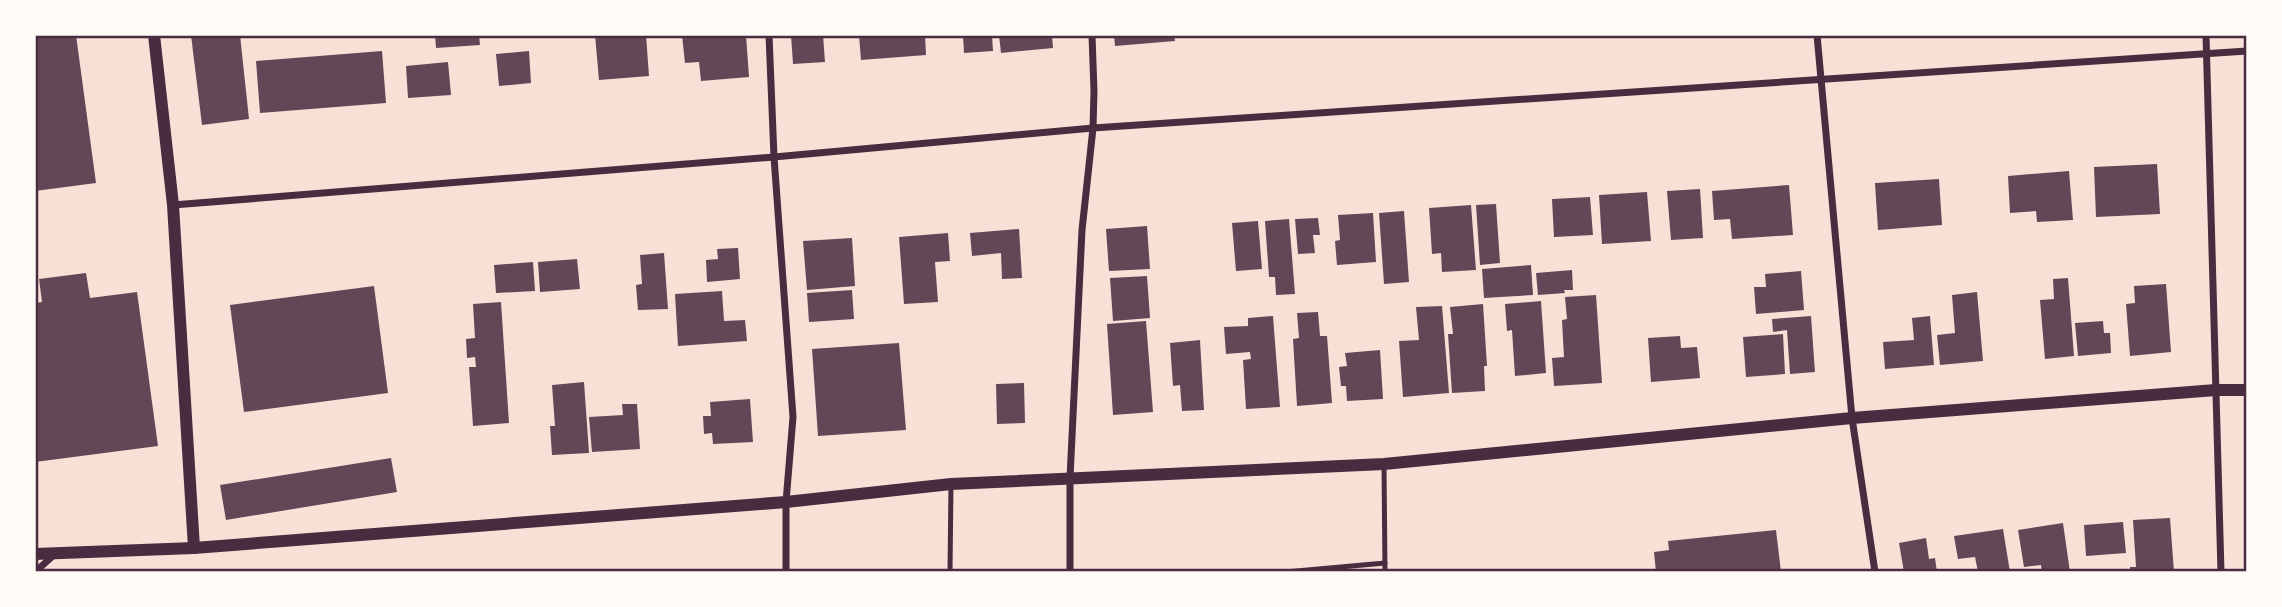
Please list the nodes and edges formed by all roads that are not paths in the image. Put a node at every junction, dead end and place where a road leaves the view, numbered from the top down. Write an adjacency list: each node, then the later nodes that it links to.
1 (154, 35): 11 (street)
2 (769, 35): 10 (street)
3 (1092, 35): 9 (street)
4 (1817, 35): 8 (street)
5 (2206, 35): 7 (street)
6 (2247, 51): 7 (street)
7 (2207, 54): 8 (street); 12 (street)
8 (1819, 79): 9 (street); 14 (street)
9 (1093, 128): 10 (street); 16 (street)
10 (774, 157): 11 (street); 18 (street)
11 (173, 205): 19 (street)
12 (2216, 390): 13 (street); 14 (street); 30 (street)
13 (2247, 390)
14 (1852, 418): 15 (street); 29 (street)
15 (1384, 464): 16 (street); 22 (lane)
16 (1070, 478): 17 (street); 26 (street)
17 (951, 484): 18 (street); 25 (lane)
18 (786, 502): 19 (street); 24 (street)
19 (194, 548): 21 (street)
20 (35, 554): 21 (street)
21 (55, 554): 23 (street)
22 (1385, 563): 27 (lane); 28 (lane)
23 (35, 572)
24 (786, 572)
25 (950, 572)
26 (1070, 572)
27 (1285, 572)
28 (1385, 572)
29 (1875, 572)
30 (2221, 572)

